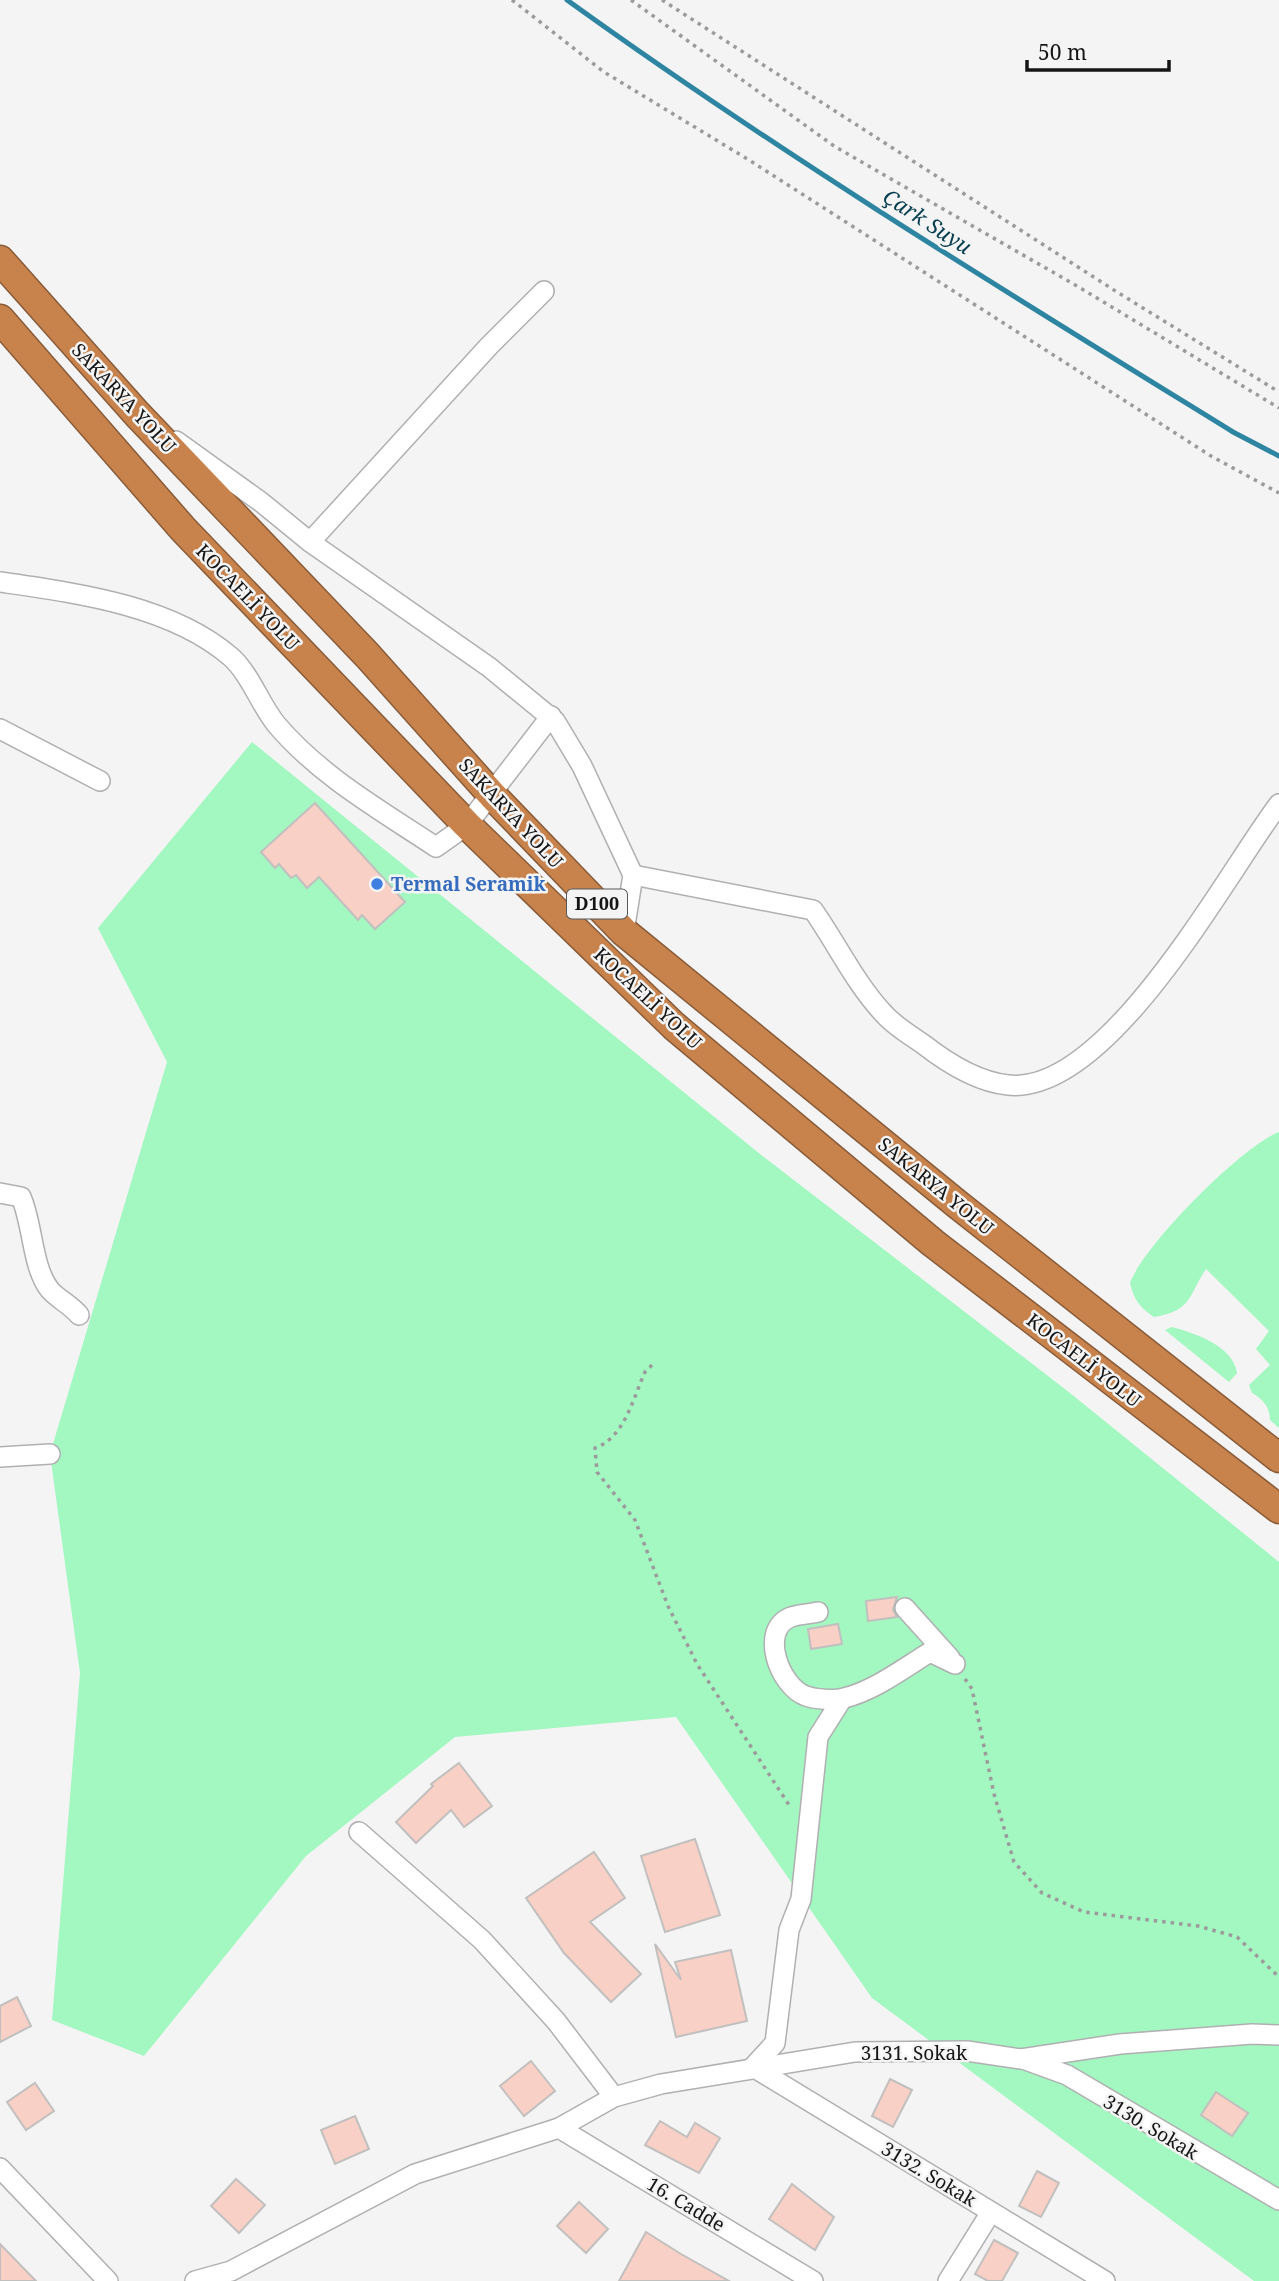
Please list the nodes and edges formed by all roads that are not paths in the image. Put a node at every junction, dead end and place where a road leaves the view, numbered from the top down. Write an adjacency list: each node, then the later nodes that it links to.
1 (0, 260): 4 (highway, SAKARYA YOLU / D100)
2 (544, 291): 5 (street)
3 (0, 319): 12 (highway, KOCAELİ YOLU / D100)
4 (137, 414): 5 (street); 10 (highway, SAKARYA YOLU / D100)
5 (310, 542): 7 (street)
6 (0, 582): 12 (street)
7 (551, 716): 10 (street); 13 (street)
8 (0, 729): 9 (street)
9 (100, 781)
10 (493, 796): 12 (street); 14 (highway, SAKARYA YOLU / D100)
11 (1279, 804): 13 (street)
12 (467, 825): 20 (highway, KOCAELİ YOLU / D100)
13 (633, 874): 14 (street)
14 (624, 932): 19 (highway, SAKARYA YOLU / D100)
15 (0, 1193): 16 (street)
16 (79, 1315)
17 (50, 1454): 18 (street)
18 (0, 1457)
19 (1279, 1458)
20 (1279, 1509)
21 (905, 1608): 23 (street)
22 (818, 1612): 23 (street)
23 (842, 1699): 27 (street)
24 (359, 1832): 28 (street)
25 (1279, 2035): 26 (street, 3131. Sokak)
26 (1021, 2059): 27 (street, 3131. Sokak); 31 (street, 3130. Sokak)
27 (753, 2067): 28 (street, 3131. Sokak); 32 (street, 3132. Sokak)
28 (614, 2097): 29 (street, 3131. Sokak)
29 (559, 2128): 34 (street, 3131. Sokak); 35 (street, 16. Cadde)
30 (0, 2168): 33 (street)
31 (1279, 2200)
32 (991, 2212): 36 (street); 37 (street, 3132. Sokak)
33 (108, 2281)
34 (195, 2281)
35 (813, 2281)
36 (948, 2281)
37 (1105, 2281)

